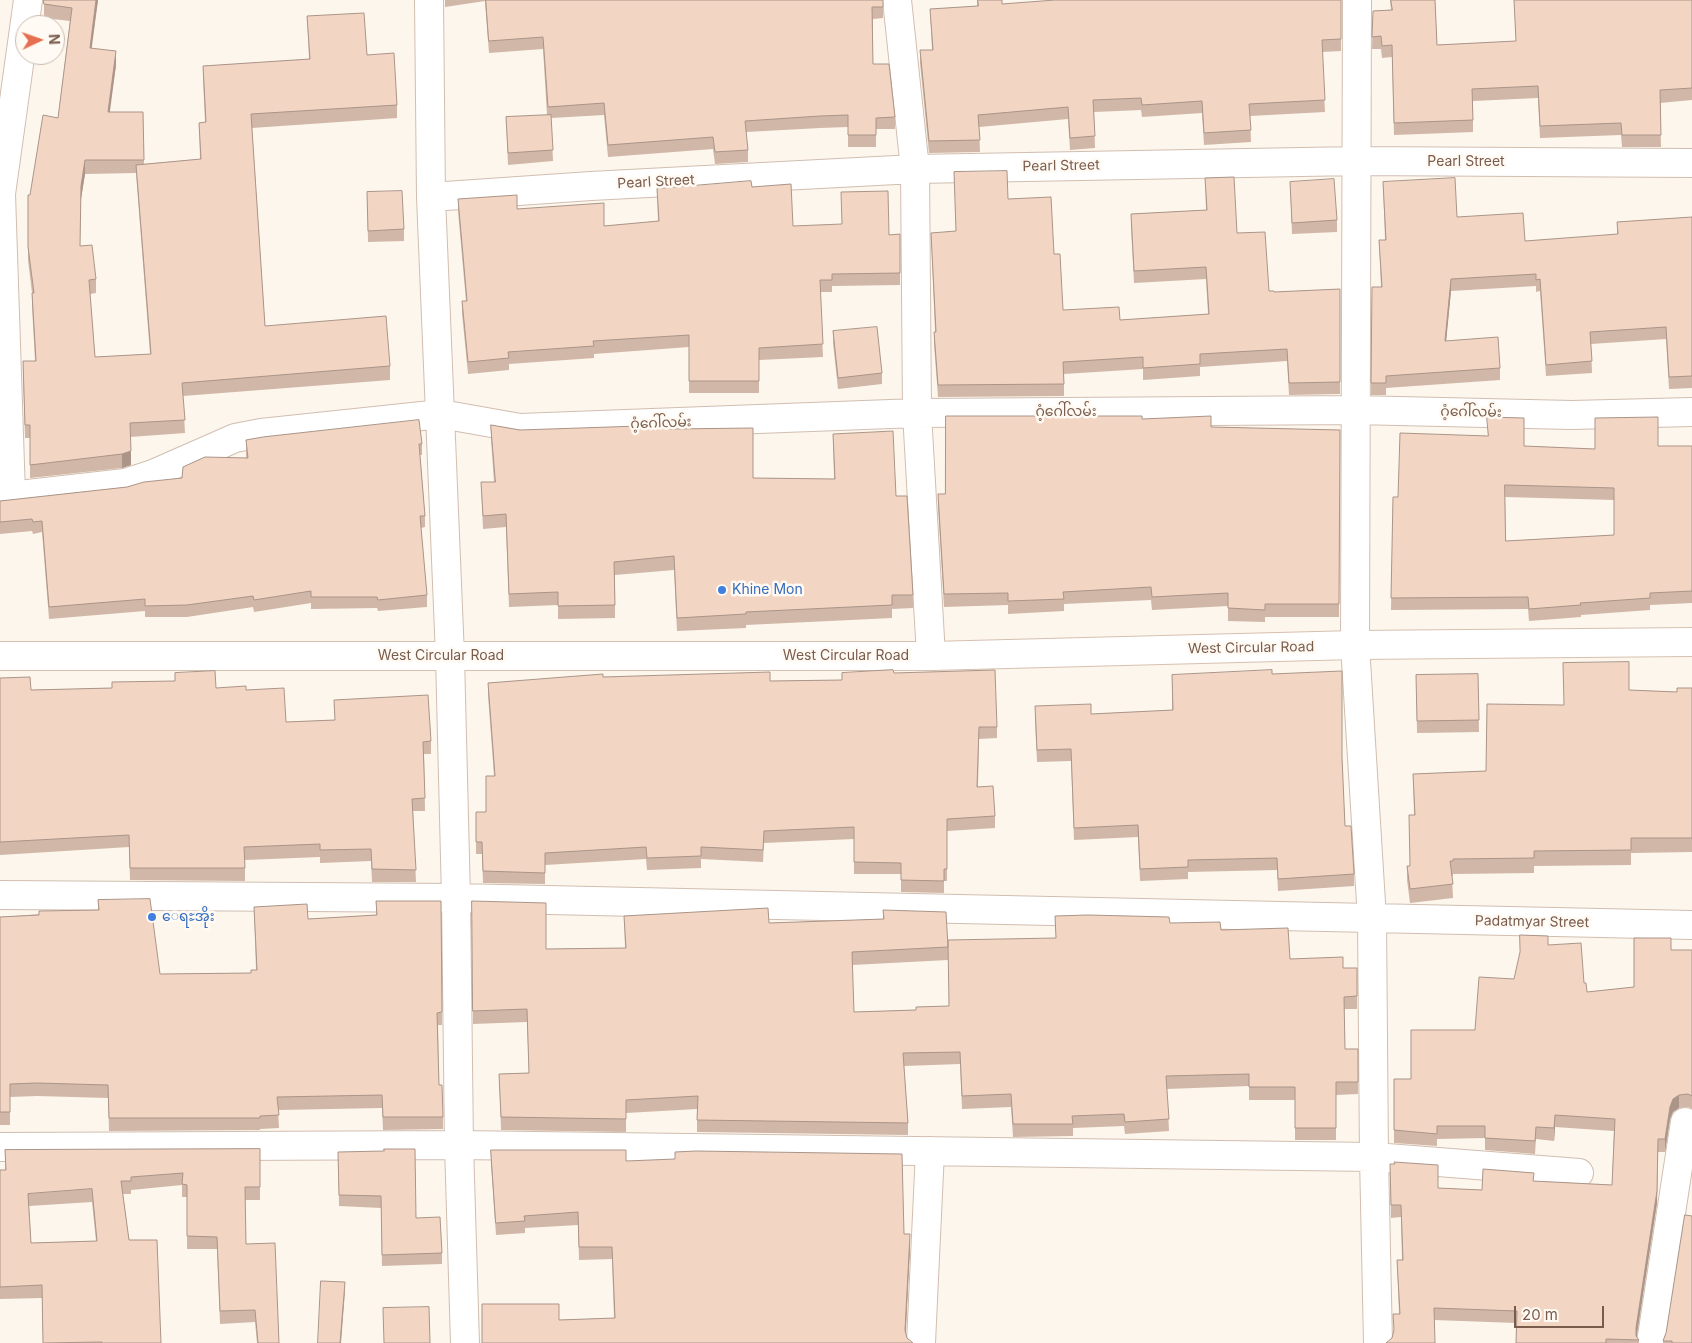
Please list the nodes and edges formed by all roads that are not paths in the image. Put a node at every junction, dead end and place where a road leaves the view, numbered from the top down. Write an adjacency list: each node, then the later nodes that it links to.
1 (28, 0): 13 (street)
2 (429, 0): 8 (street)
3 (896, 0): 7 (street)
4 (1357, 0): 5 (street)
5 (1357, 161): 6 (street, Pearl Street); 7 (street, Pearl Street); 9 (street)
6 (1692, 163)
7 (914, 169): 8 (street, Pearl Street); 11 (street)
8 (431, 197): 12 (street)
9 (1355, 410): 10 (street, ဂံ့ဂေါ်လမ်း); 11 (street, ဂံ့ဂေါ်လမ်း); 15 (street)
10 (1692, 412)
11 (917, 413): 12 (street, ဂံ့ဂေါ်လမ်း); 18 (street)
12 (441, 414): 13 (street, ဂံ့ဂေါ်လမ်း); 17 (street)
13 (6, 496)
14 (1692, 642): 15 (street, West Circular Road)
15 (1355, 646): 18 (street, West Circular Road); 21 (street)
16 (0, 656): 17 (street, West Circular Road)
17 (450, 656): 18 (street, West Circular Road); 20 (street)
18 (930, 656)
19 (0, 895): 20 (street, Padatmyar Street)
20 (456, 898): 21 (street, Padatmyar Street); 24 (street)
21 (1372, 920): 22 (street, Padatmyar Street); 27 (street)
22 (1692, 925)
23 (1684, 1122): 32 (street)
24 (460, 1145): 25 (street); 26 (street); 29 (street)
25 (0, 1147)
26 (930, 1151): 27 (street); 30 (street)
27 (1374, 1157): 28 (street); 31 (street)
28 (1579, 1173)
29 (465, 1343)
30 (921, 1343)
31 (1378, 1343)
32 (1651, 1343)

